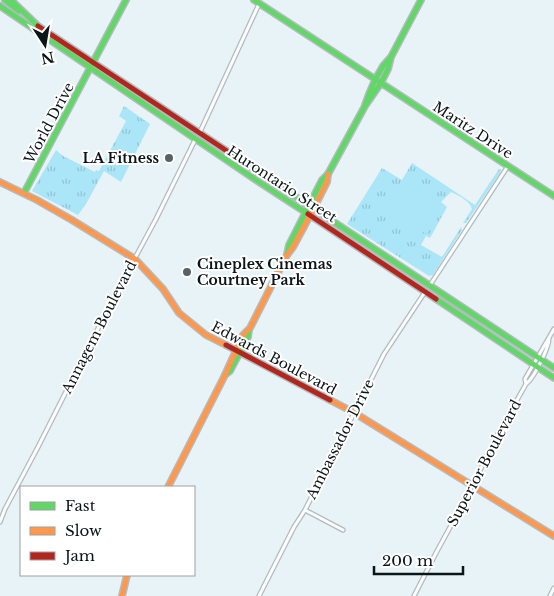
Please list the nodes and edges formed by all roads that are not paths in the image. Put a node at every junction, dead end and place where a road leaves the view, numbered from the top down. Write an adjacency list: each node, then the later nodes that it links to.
1 (5, 0): 8 (main road, Hurontario Street)
2 (11, 0): 8 (main road)
3 (126, 0): 9 (main road, World Drive)
4 (254, 0): 6 (main road, Maritz Drive)
5 (421, 0): 10 (main road)
6 (260, 3): 10 (main road, Maritz Drive); 11 (street, Annagem Boulevard)
7 (0, 6): 9 (main road, Hurontario Street)
8 (41, 28): 9 (main road, Hurontario Street)
9 (92, 66): 11 (main road, Hurontario Street); 12 (main road, Hurontario Street); 15 (main road, World Drive)
10 (378, 81): 13 (main road, Maritz Drive); 17 (main road)
11 (199, 133): 12 (street, Annagem Boulevard); 17 (main road, Hurontario Street)
12 (195, 140): 18 (main road, Hurontario Street); 19 (street, Annagem Boulevard)
13 (508, 166): 16 (main road, Maritz Drive); 20 (street, Ambassador Drive)
14 (0, 182): 15 (main road, Edwards Boulevard)
15 (24, 194): 19 (main road, Edwards Boulevard)
16 (554, 196)
17 (312, 207): 18 (main road); 20 (main road, Hurontario Street)
18 (308, 214): 21 (main road, Hurontario Street); 23 (main road)
19 (134, 259): 23 (main road, Edwards Boulevard); 32 (street, Annagem Boulevard)
20 (429, 286): 21 (street, Ambassador Drive); 24 (main road, Hurontario Street)
21 (425, 292): 25 (main road, Hurontario Street); 28 (street, Ambassador Drive)
22 (554, 329): 24 (street, Superior Boulevard)
23 (238, 351): 28 (main road, Edwards Boulevard); 30 (main road)
24 (539, 358): 25 (street, Superior Boulevard); 26 (main road, Hurontario Street)
25 (535, 366): 27 (main road, Hurontario Street); 29 (street, Superior Boulevard)
26 (554, 368)
27 (554, 378)
28 (353, 412): 29 (main road, Edwards Boulevard); 31 (street, Ambassador Drive)
29 (473, 485): 34 (main road, Edwards Boulevard); 39 (street, Superior Boulevard)
30 (169, 486)
31 (305, 510): 33 (street); 38 (street, Ambassador Drive)
32 (0, 522)
33 (343, 530)
34 (554, 536)
35 (127, 576): 37 (main road)
36 (554, 588): 40 (street)
37 (122, 596)
38 (259, 596)
39 (414, 596)
40 (550, 596)

